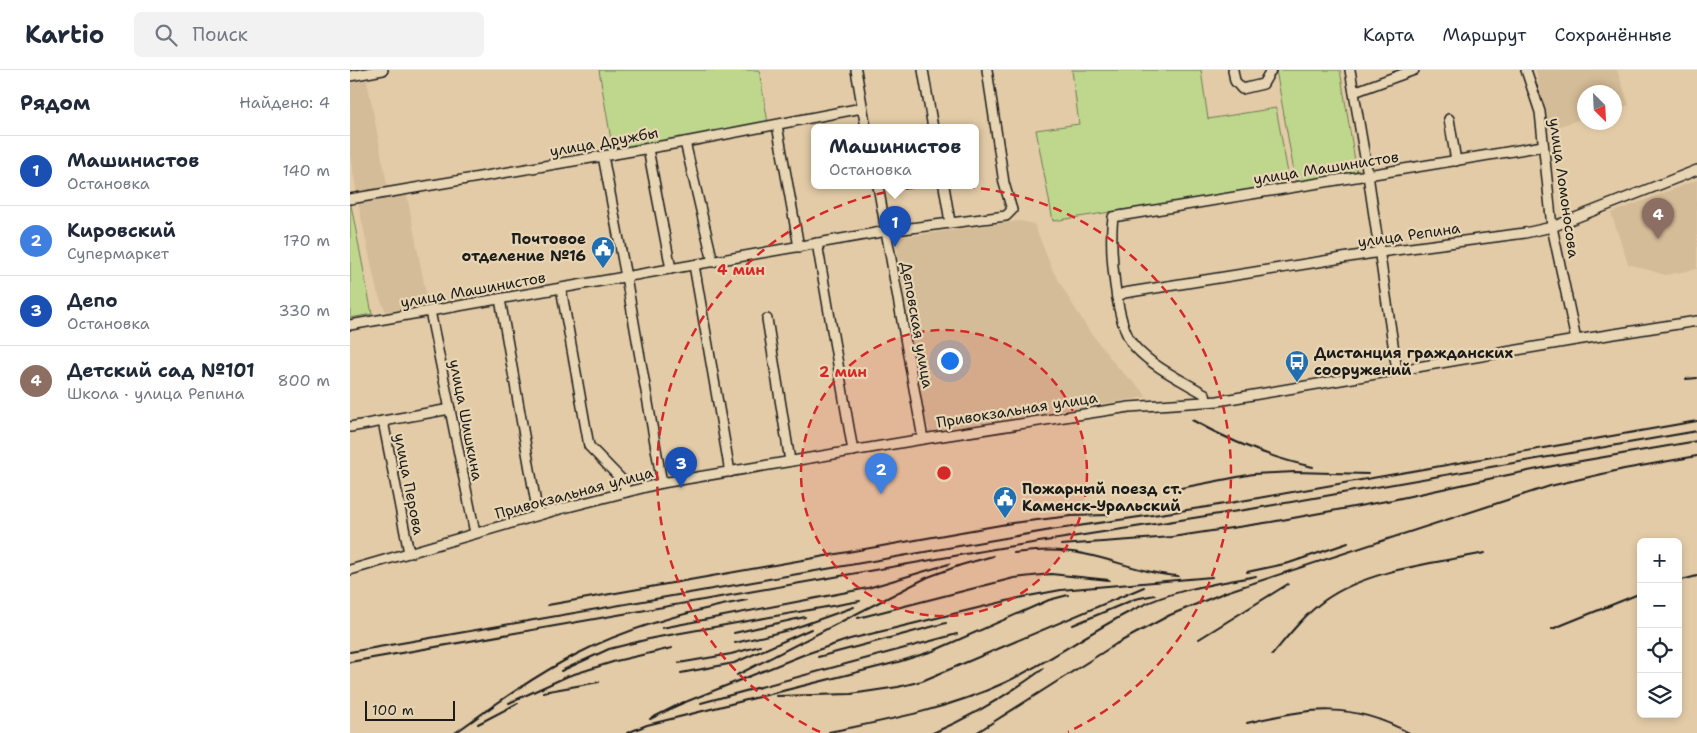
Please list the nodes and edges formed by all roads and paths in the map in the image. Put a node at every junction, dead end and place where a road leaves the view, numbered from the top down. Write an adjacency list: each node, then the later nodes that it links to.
1 (384, 70): 10 (street)
2 (856, 70): 12 (street)
3 (923, 70): 15 (street)
4 (987, 70): 27 (street, улица Машинистов)
5 (1233, 70): 6 (street)
6 (1271, 70)
7 (1350, 70): 11 (street)
8 (1414, 70): 11 (street)
9 (1526, 70): 18 (street, улица Ломоносова)
10 (350, 76)
11 (1354, 92): 23 (street)
12 (862, 108): 14 (street); 16 (street, улица Дружбы)
13 (1449, 119): 21 (street)
14 (865, 124)
15 (932, 124)
16 (777, 125): 17 (street, улица Дружбы); 31 (street)
17 (686, 142): 19 (street, улица Дружбы); 33 (street)
18 (1543, 146): 21 (street, улица Машинистов); 28 (street, улица Ломоносова)
19 (648, 149): 20 (street, улица Дружбы); 35 (street)
20 (603, 156): 26 (street, улица Дружбы); 36 (street)
21 (1456, 160): 23 (street, улица Машинистов)
22 (1697, 170): 28 (street, улица Репина)
23 (1368, 175): 32 (street); 38 (street, улица Машинистов)
24 (879, 189): 29 (street, Деповская улица)
25 (944, 189): 27 (street)
26 (350, 199)
27 (950, 222): 29 (street, улица Машинистов)
28 (1552, 227): 32 (street, улица Репина); 44 (street, улица Ломоносова)
29 (887, 231): 30 (street, улица Машинистов); 50 (street, Деповская улица)
30 (817, 243): 31 (street, улица Машинистов); 51 (street)
31 (799, 247): 33 (street, улица Машинистов)
32 (1380, 252): 38 (street, улица Репина); 45 (street)
33 (713, 262): 34 (street, улица Машинистов)
34 (694, 265): 35 (street, улица Машинистов); 53 (street)
35 (671, 269): 36 (street, улица Машинистов)
36 (626, 277): 37 (street, улица Машинистов); 54 (street)
37 (561, 288): 39 (street, улица Машинистов); 55 (street)
38 (1117, 297): 46 (street)
39 (500, 299): 40 (street, улица Машинистов); 56 (street)
40 (430, 311): 43 (street, улица Машинистов); 47 (street, улица Шишкина)
41 (767, 319): 52 (street)
42 (1697, 321): 44 (street, Привокзальная улица)
43 (350, 325)
44 (1576, 340): 45 (street, Привокзальная улица)
45 (1397, 371): 46 (street, Привокзальная улица)
46 (1206, 400): 50 (street, Привокзальная улица)
47 (450, 409): 48 (street); 57 (street, улица Шишкина)
48 (383, 421): 49 (street); 58 (street, улица Перова)
49 (350, 428)
50 (923, 439): 51 (street, Привокзальная улица)
51 (853, 451): 52 (street, Привокзальная улица)
52 (790, 462): 53 (street, Привокзальная улица)
53 (730, 472): 54 (street, Привокзальная улица)
54 (662, 483): 55 (street, Привокзальная улица)
55 (626, 492): 56 (street, Привокзальная улица)
56 (538, 515): 57 (street, Привокзальная улица)
57 (475, 533): 58 (street, Привокзальная улица)
58 (409, 553): 59 (street, Привокзальная улица)
59 (350, 570)

